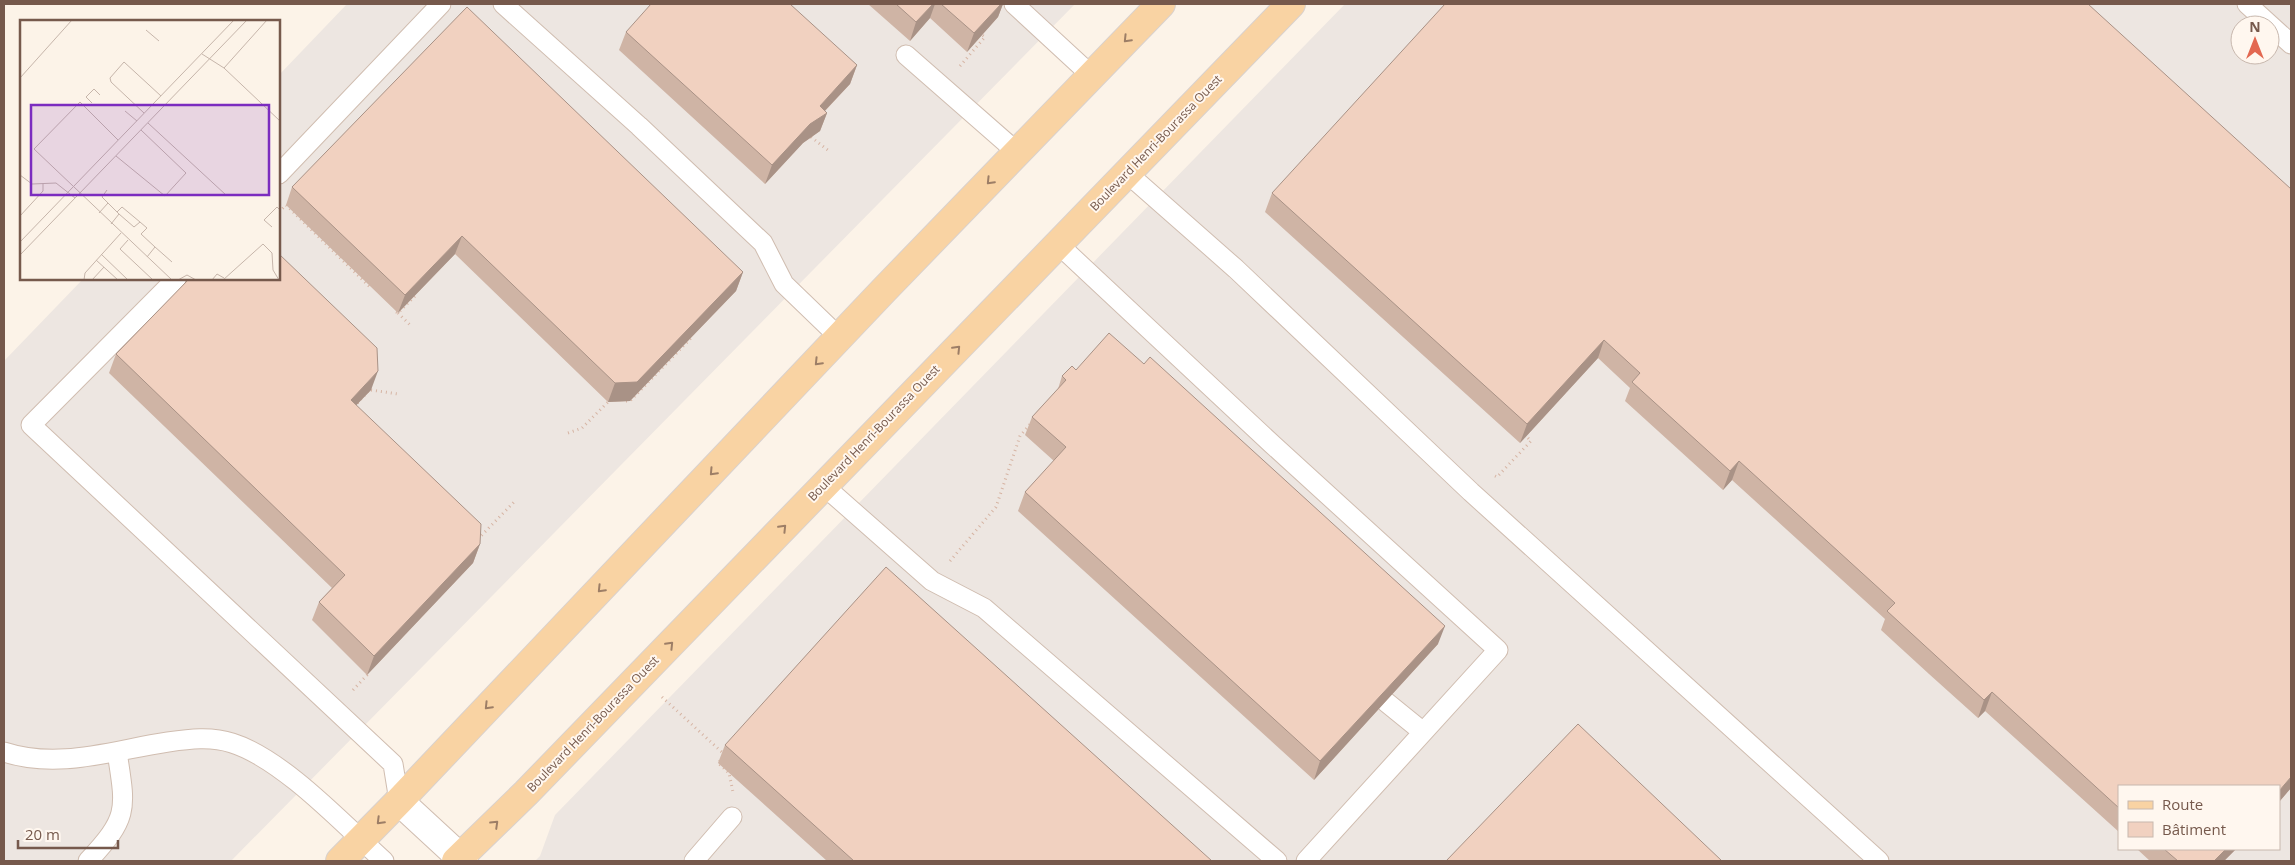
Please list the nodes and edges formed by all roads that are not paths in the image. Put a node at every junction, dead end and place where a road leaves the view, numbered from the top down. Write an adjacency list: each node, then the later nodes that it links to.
1 (442, 4): 11 (lane)
2 (503, 4): 15 (lane)
3 (1014, 4): 9 (lane)
4 (1161, 4): 9 (main road, one-way to 9)
5 (1291, 4): 12 (main road, Boulevard Henri-Bourassa Ouest)
6 (2247, 4): 7 (lane)
7 (2291, 44)
8 (906, 55): 10 (lane)
9 (1092, 76): 10 (main road)
10 (1018, 153): 15 (main road, one-way to 15)
11 (280, 173)
12 (1127, 173): 13 (main road, Boulevard Henri-Bourassa Ouest); 31 (lane)
13 (1058, 244): 16 (main road, Boulevard Henri-Bourassa Ouest, one-way to 13); 18 (lane)
14 (175, 280): 21 (lane)
15 (840, 338): 21 (main road, one-way to 21)
16 (824, 486): 24 (main road, Boulevard Henri-Bourassa Ouest, one-way to 16); 29 (lane)
17 (1386, 702): 18 (lane)
18 (1423, 732): 30 (lane)
19 (4, 752): 20 (lane)
20 (117, 752): 23 (lane); 25 (lane)
21 (399, 801): 23 (main road, one-way to 23); 24 (street)
22 (732, 817): 28 (lane)
23 (360, 840): 26 (main road); 27 (lane)
24 (460, 860)
25 (88, 861)
26 (340, 861)
27 (384, 861)
28 (694, 861)
29 (1277, 861)
30 (1306, 861)
31 (1879, 861)

